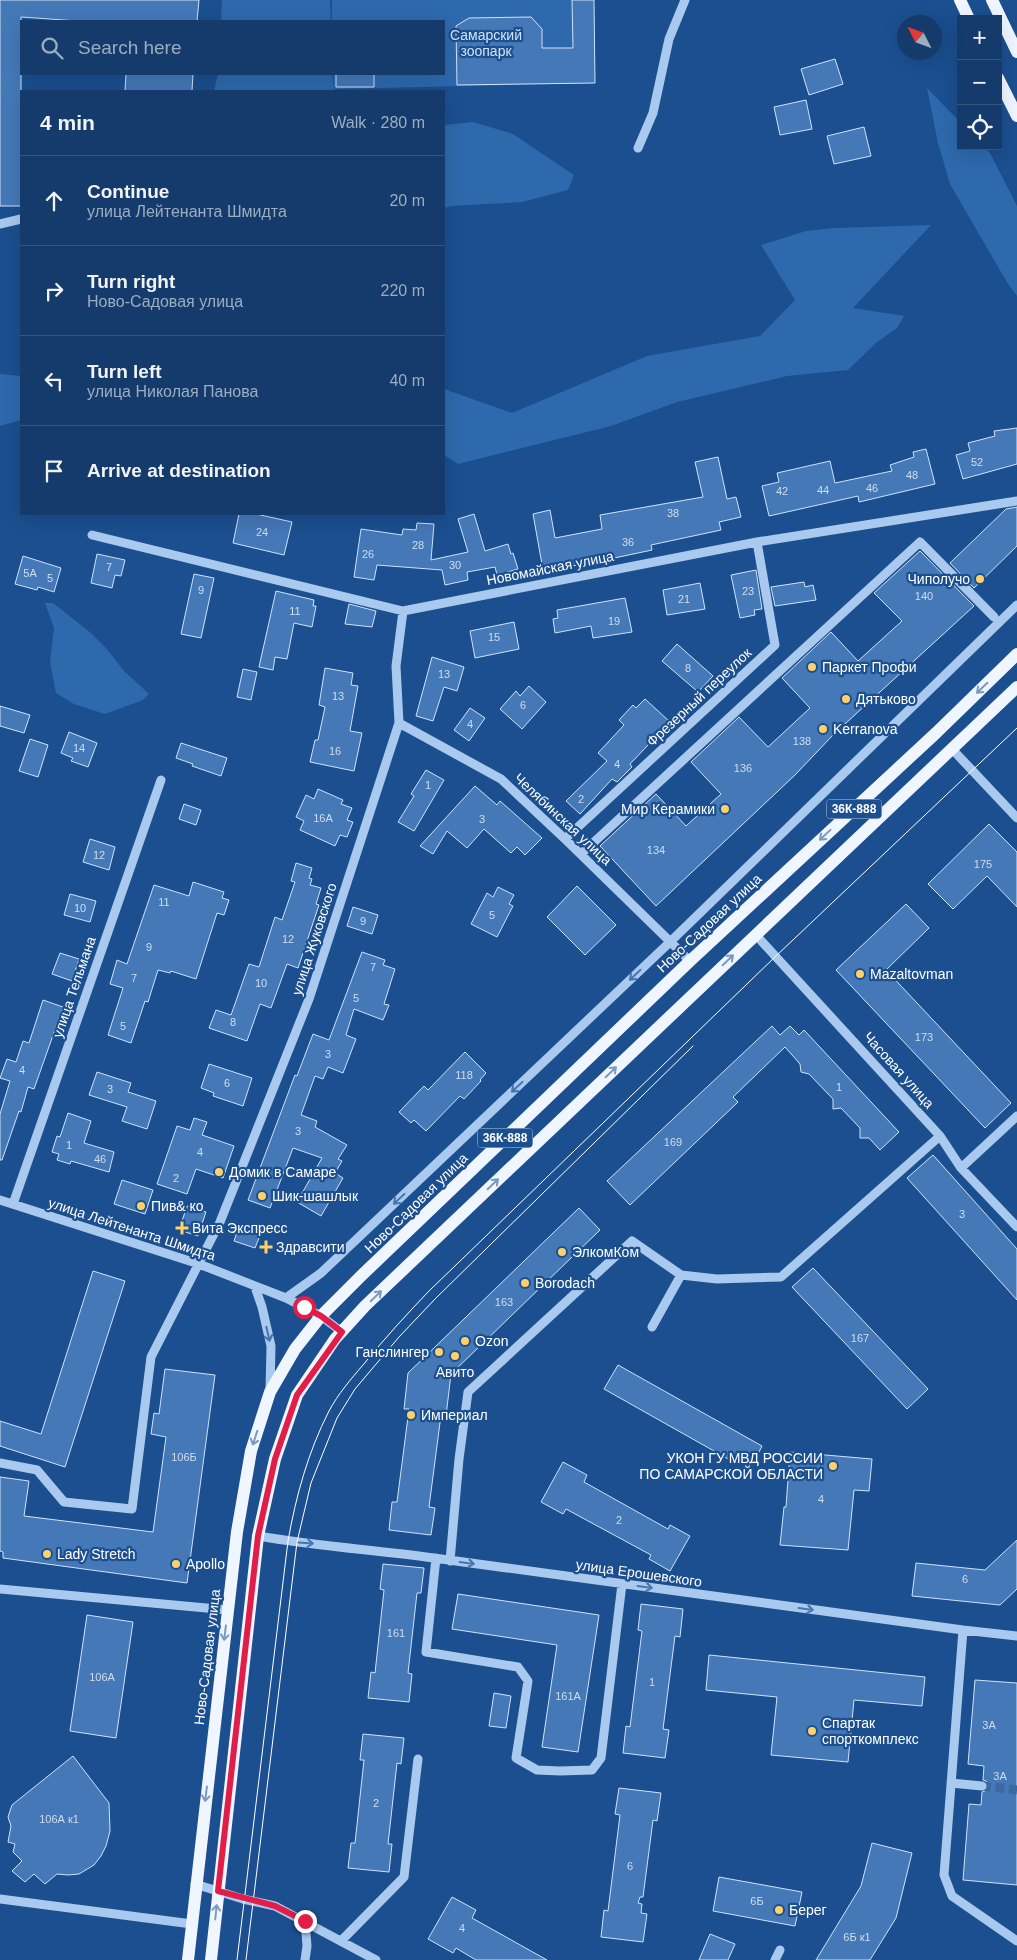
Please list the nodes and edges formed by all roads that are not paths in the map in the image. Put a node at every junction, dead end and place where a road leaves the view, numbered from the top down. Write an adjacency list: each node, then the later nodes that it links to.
1 (685, 0): 8 (street)
2 (960, 0): 4 (main road)
3 (992, 0): 5 (main road)
4 (967, 15)
5 (1017, 52)
6 (1002, 86): 7 (main road)
7 (1017, 116)
8 (638, 148)
9 (20, 219): 10 (street)
10 (0, 224)
11 (1017, 501): 13 (street, Новомайская улица)
12 (92, 535): 15 (street, Новомайская улица)
13 (757, 542): 15 (street, Новомайская улица); 23 (street, Фрезерный переулок)
14 (1017, 604): 26 (street)
15 (403, 610): 19 (street, улица Жуковского)
16 (994, 617): 24 (street)
17 (1017, 654): 27 (main road, Ново-Садовая улица / 36К-888, one-way to 27)
18 (1017, 687): 20 (main road)
19 (399, 723): 23 (street, Челябинская улица); 34 (street, улица Жуковского)
20 (952, 749): 22 (street); 25 (main road)
21 (161, 780): 32 (street, улица Тельмана)
22 (1017, 818)
23 (565, 839): 24 (street, Челябинская улица)
24 (581, 854): 26 (street, Челябинская улица)
25 (755, 934): 29 (street, Часовая улица); 40 (main road, one-way to 25)
26 (670, 942): 27 (street, Челябинская улица); 37 (street, one-way to 37)
27 (690, 961): 38 (main road, Ново-Садовая улица / 36К-888)
28 (1017, 1116): 30 (street)
29 (940, 1136): 30 (street, Часовая улица); 35 (street)
30 (961, 1168): 33 (street, Часовая улица)
31 (0, 1200): 32 (street, улица Лейтенанта Шмидта)
32 (14, 1204): 34 (street, улица Лейтенанта Шмидта)
33 (1017, 1227)
34 (198, 1264): 36 (street, улица Лейтенанта Шмидта); 42 (street, улица Жуковского)
35 (681, 1275): 39 (street); 45 (street)
36 (255, 1287): 37 (street, улица Лейтенанта Шмидта); 41 (street, one-way to 41)
37 (286, 1298): 38 (street, улица Лейтенанта Шмидта)
38 (321, 1316): 40 (street, улица Лейтенанта Шмидта); 41 (main road, Ново-Садовая улица / 36К-888)
39 (652, 1327)
40 (342, 1332): 43 (main road)
41 (270, 1392): 48 (main road, Ново-Садовая улица / 36К-888, one-way to 48)
42 (0, 1463)
43 (258, 1536): 44 (street, улица Ерошевского, one-way to 44); 55 (main road)
44 (436, 1558): 45 (street, улица Ерошевского); 46 (street)
45 (450, 1561): 46 (street, улица Ерошевского, one-way to 46)
46 (622, 1584): 49 (street, улица Ерошевского, one-way to 49)
47 (0, 1589): 48 (street)
48 (228, 1610): 54 (main road, Ново-Садовая улица / 36К-888, one-way to 54)
49 (963, 1630): 50 (street, улица Ерошевского); 52 (street)
50 (1017, 1636)
51 (418, 1759): 59 (street)
52 (951, 1783): 53 (street); 60 (street)
53 (982, 1786)
54 (195, 1884): 55 (street); 58 (main road, Ново-Садовая улица / 36К-888)
55 (218, 1891): 57 (street); 63 (main road, one-way to 55)
56 (0, 1899): 58 (street)
57 (305, 1921): 59 (street); 64 (street)
58 (192, 1924): 62 (main road, Ново-Садовая улица / 36К-888)
59 (341, 1941): 65 (street)
60 (1017, 1942)
61 (780, 1950): 66 (street)
62 (188, 1960)
63 (211, 1960)
64 (305, 1960)
65 (376, 1960)
66 (775, 1960)

